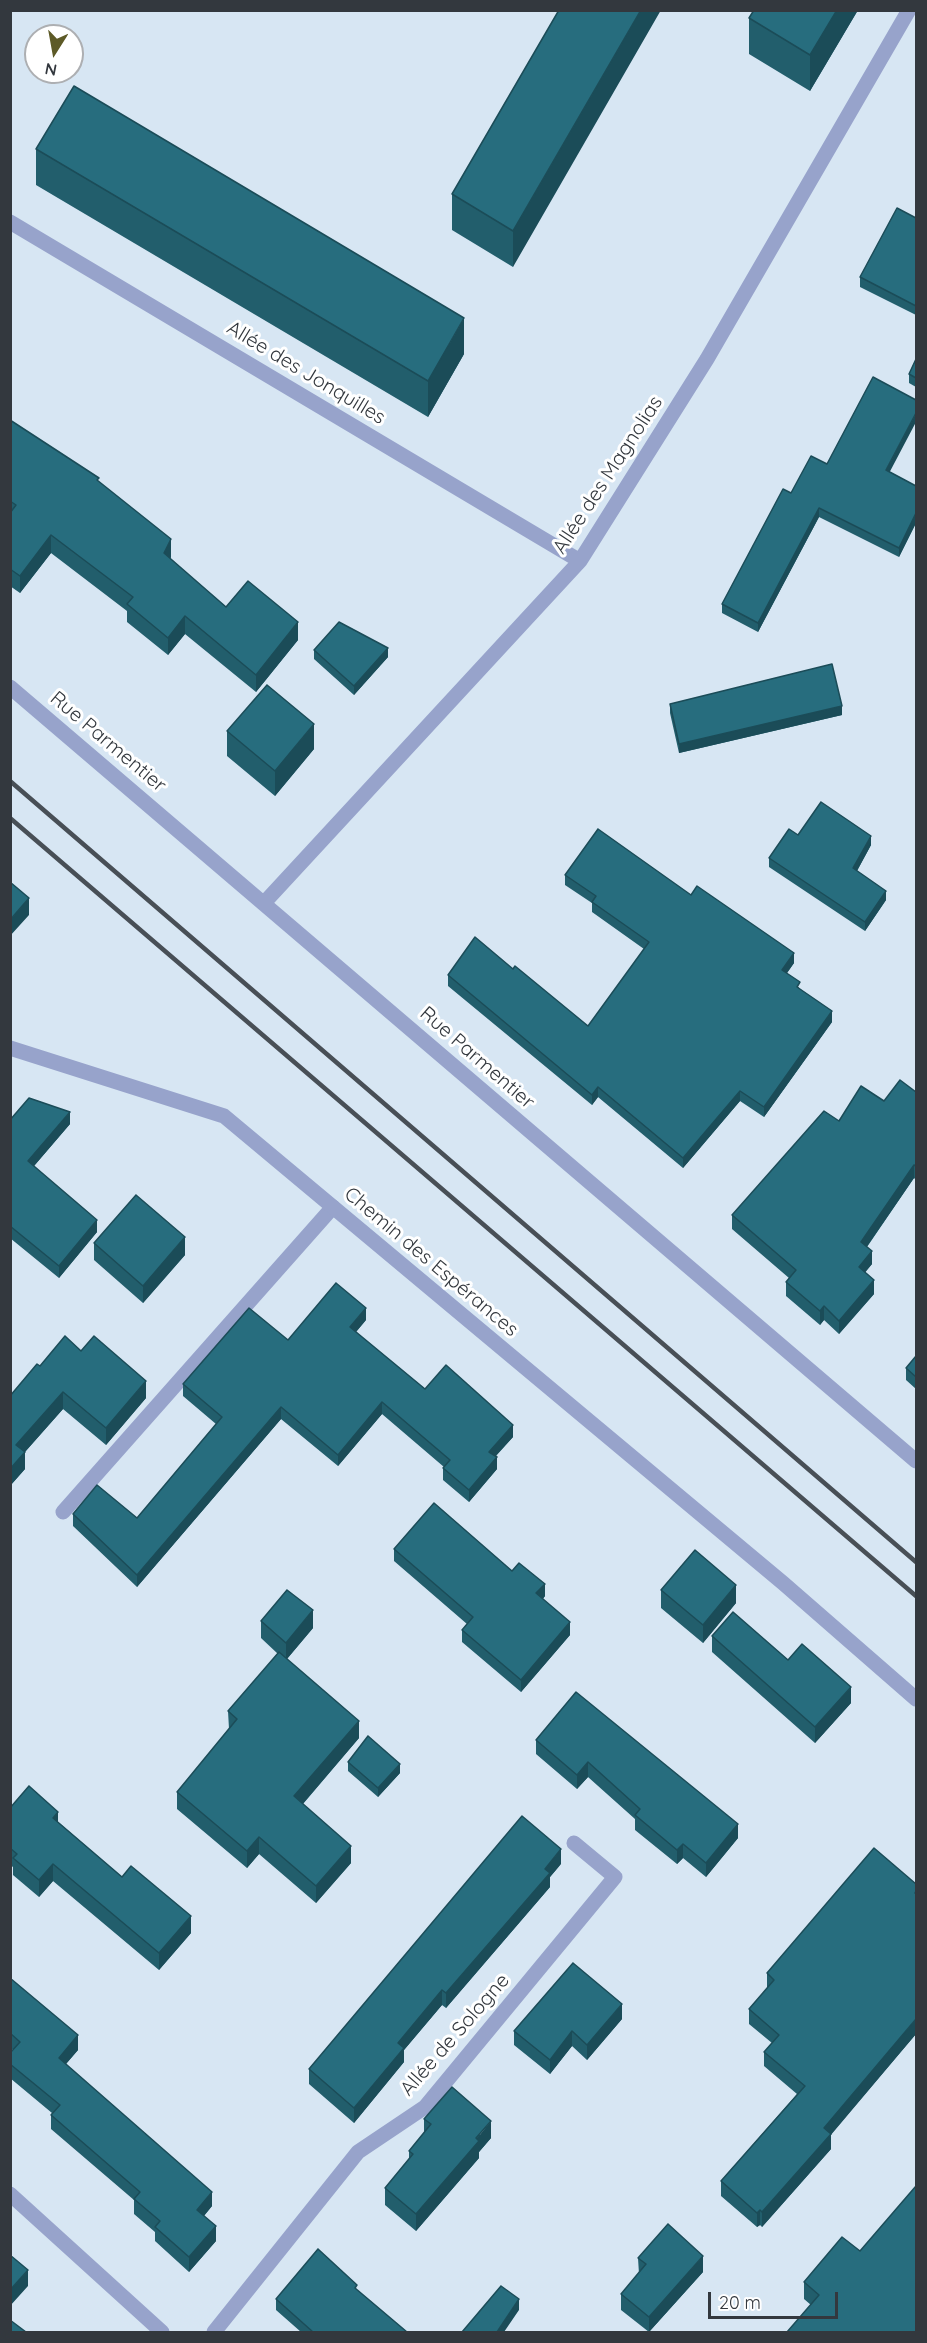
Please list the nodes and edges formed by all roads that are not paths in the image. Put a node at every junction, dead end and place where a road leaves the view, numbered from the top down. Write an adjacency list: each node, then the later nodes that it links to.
1 (909, 10): 3 (street, Allée des Magnolias)
2 (10, 222): 3 (street, Allée des Jonquilles)
3 (580, 561): 5 (street, Allée des Magnolias)
4 (10, 687): 5 (street, Rue Parmentier)
5 (264, 903): 8 (street, Rue Parmentier)
6 (10, 1048): 7 (street, Chemin des Espérances)
7 (333, 1207): 9 (street); 10 (street, Chemin des Espérances)
8 (916, 1461)
9 (63, 1512)
10 (916, 1699)
11 (574, 1844): 14 (street, Allée de Sologne)
12 (10, 2194): 13 (street)
13 (162, 2332)
14 (214, 2332)

